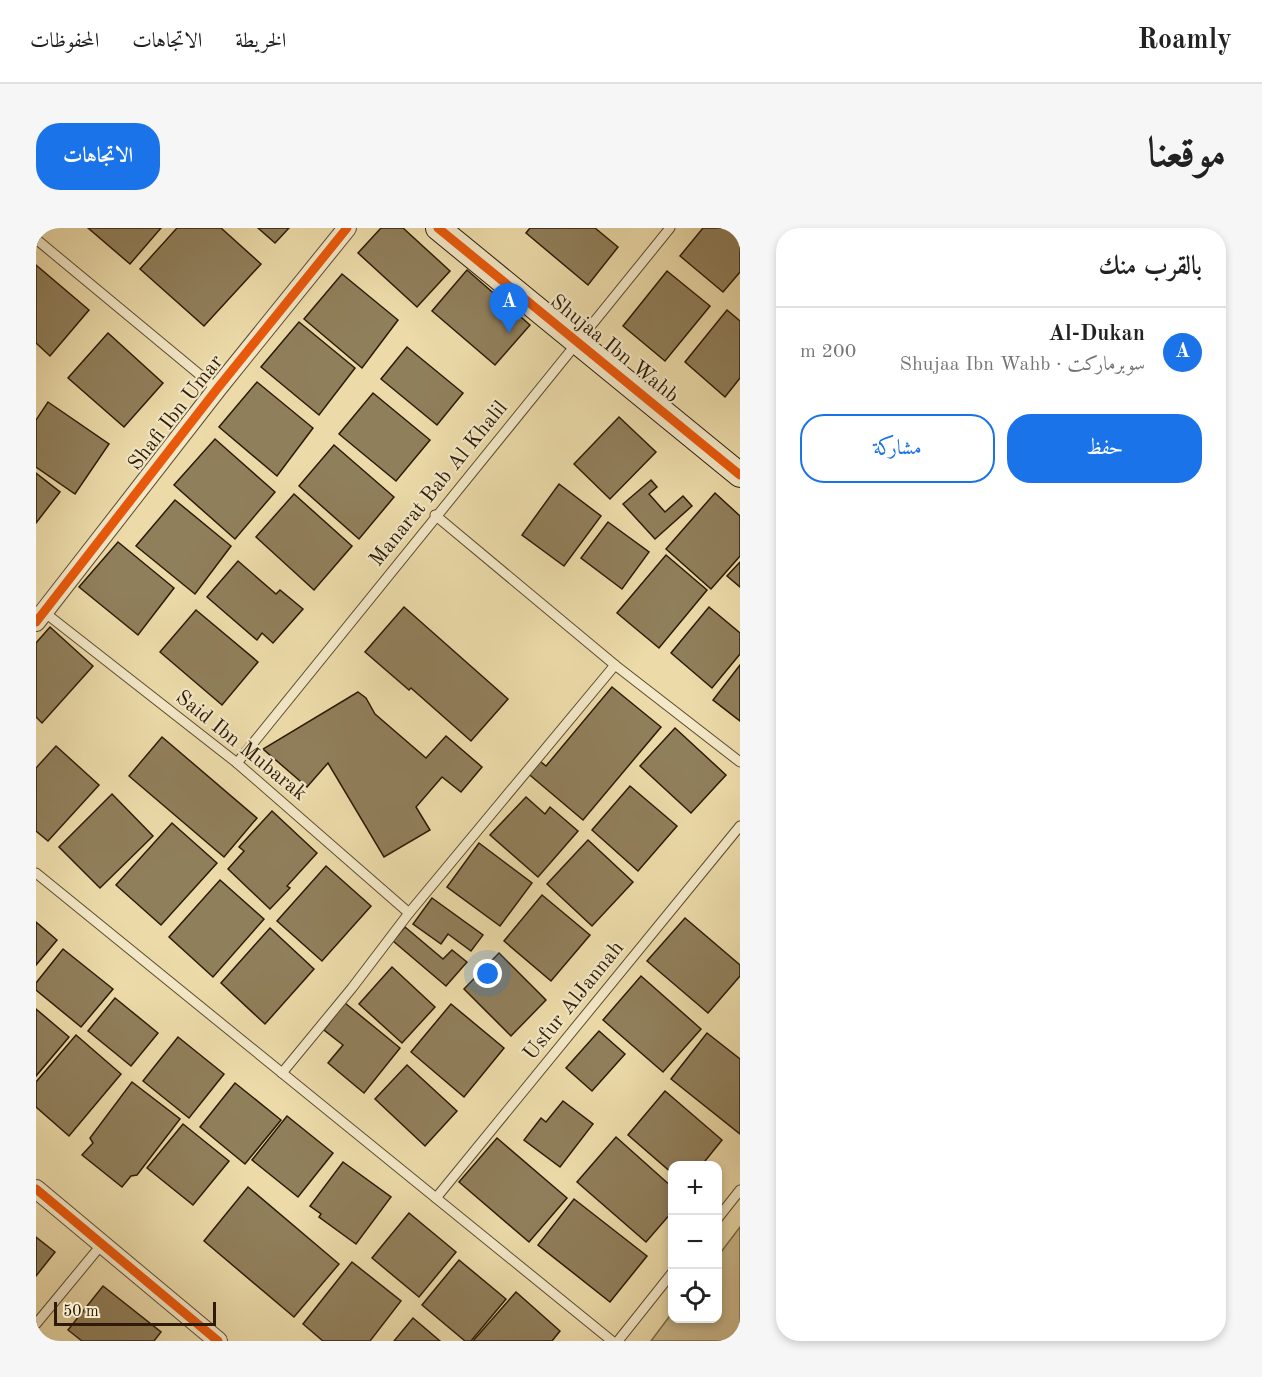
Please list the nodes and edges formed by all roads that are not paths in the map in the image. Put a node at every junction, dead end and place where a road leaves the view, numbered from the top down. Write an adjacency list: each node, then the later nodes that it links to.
1 (347, 228): 6 (street, Shafi Ibn Umar)
2 (438, 228): 5 (street, Shujaa Ibn Wahb)
3 (670, 228): 5 (lane, Manarat Bab Al Khalil)
4 (36, 239): 6 (lane)
5 (578, 343): 7 (street, Shujaa Ibn Wahb); 8 (lane, Manarat Bab Al Khalil)
6 (216, 389): 9 (street, Shafi Ibn Umar)
7 (740, 475)
8 (435, 515): 10 (lane); 12 (lane, Manarat Bab Al Khalil)
9 (40, 617): 12 (lane, Said Ibn Mubarak)
10 (615, 665): 11 (lane); 15 (lane)
11 (740, 762)
12 (237, 763): 15 (lane, Said Ibn Mubarak)
13 (740, 826): 19 (lane, Usfur AlJannah)
14 (36, 873): 16 (lane)
15 (409, 913): 16 (lane)
16 (282, 1073): 19 (lane)
17 (36, 1189): 21 (street)
18 (740, 1190): 20 (lane)
19 (436, 1198): 25 (lane)
20 (719, 1215)
21 (102, 1244): 23 (lane); 24 (street)
22 (668, 1278): 26 (lane)
23 (36, 1324)
24 (218, 1341)
25 (612, 1341)
26 (618, 1341)

